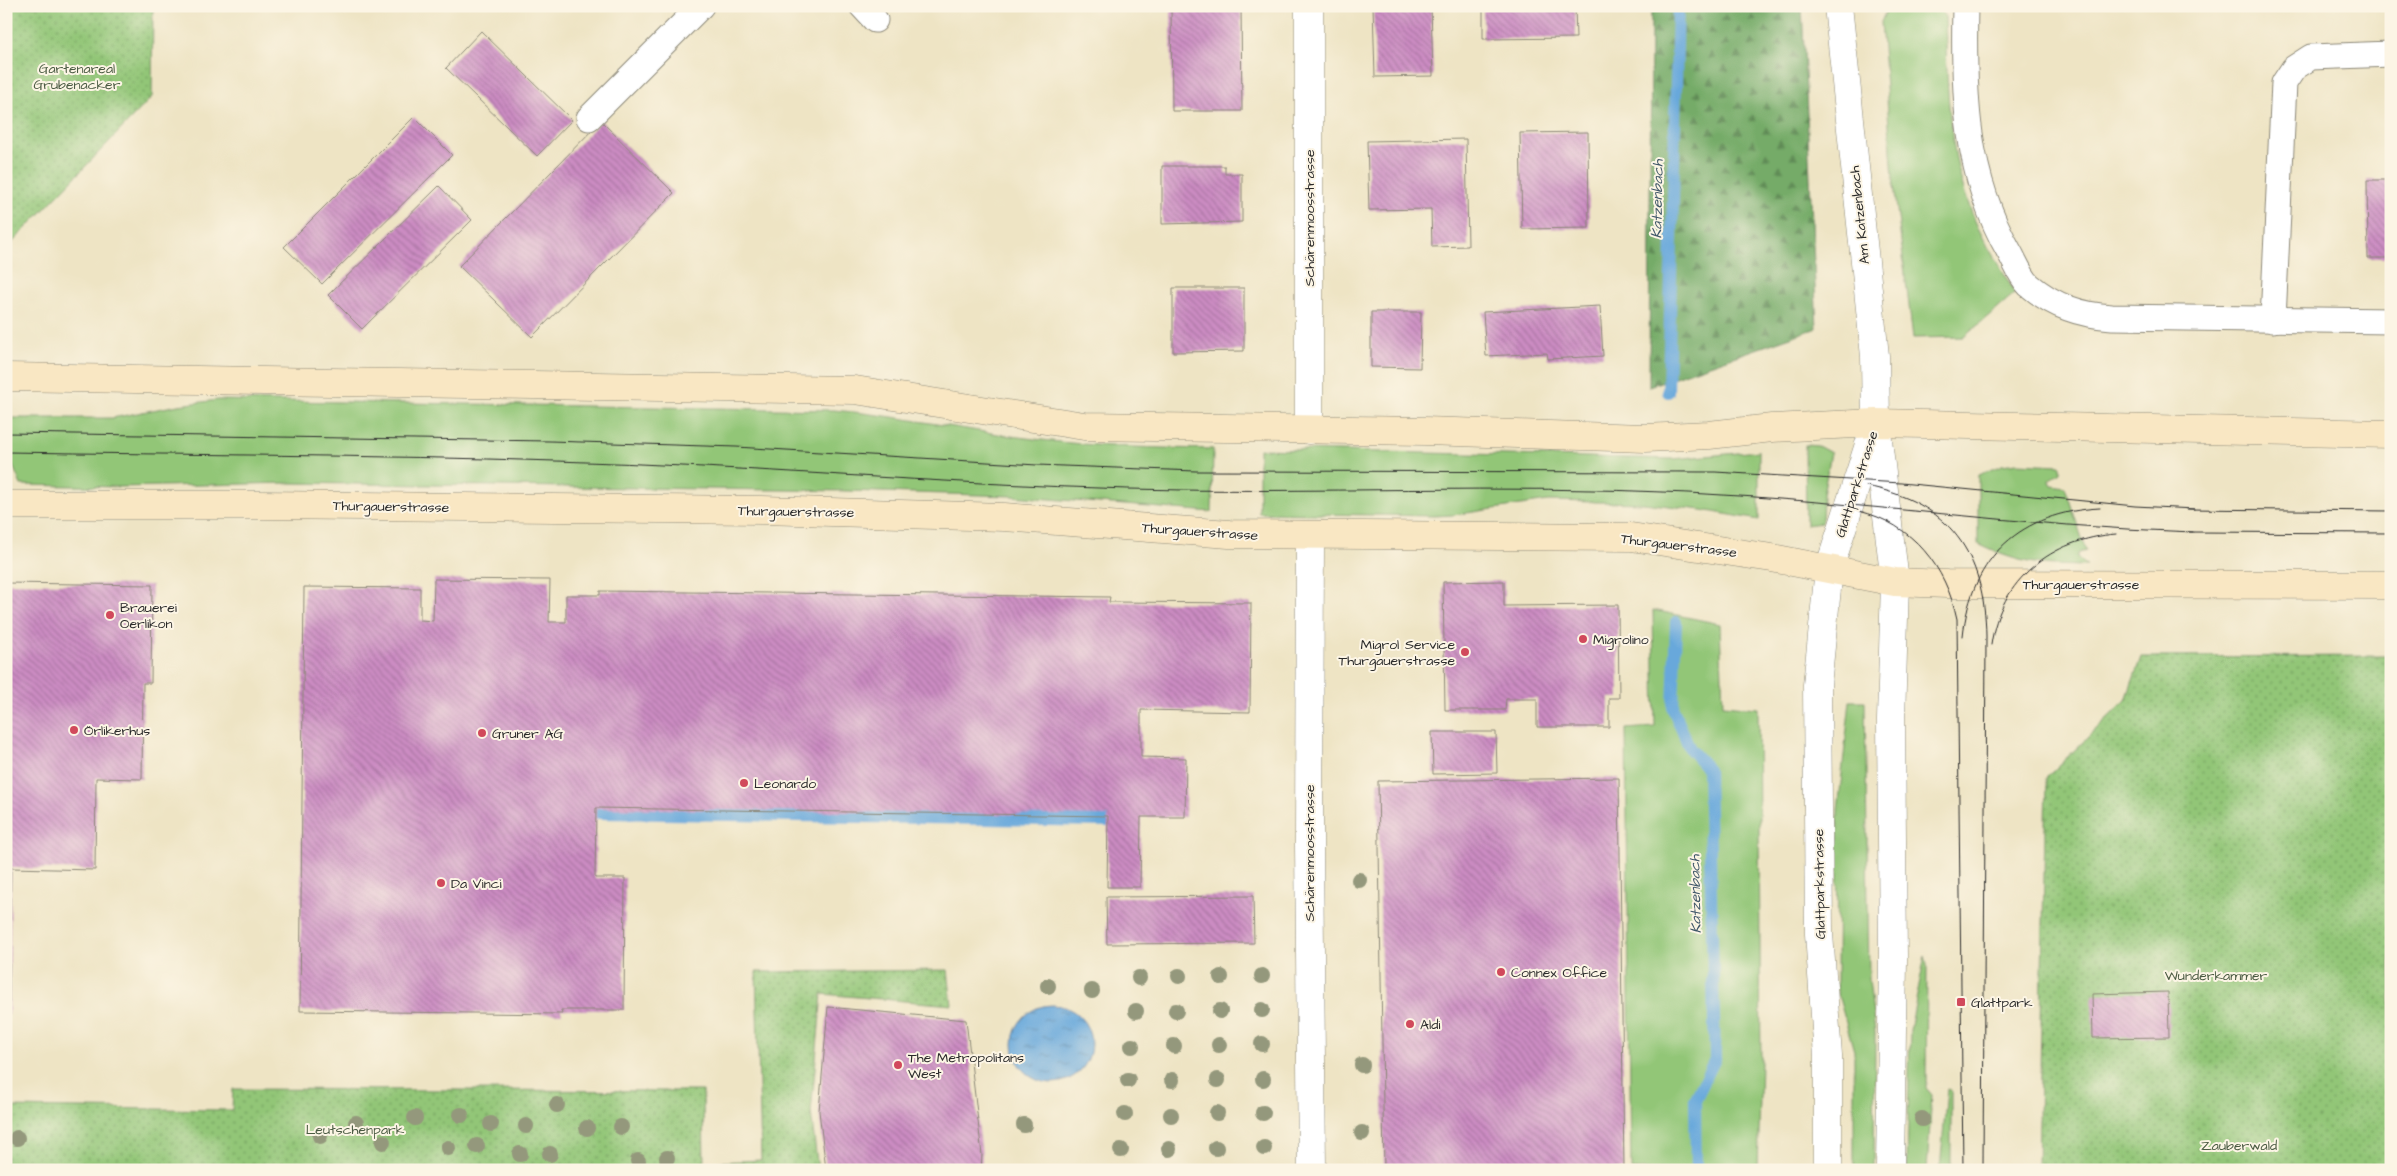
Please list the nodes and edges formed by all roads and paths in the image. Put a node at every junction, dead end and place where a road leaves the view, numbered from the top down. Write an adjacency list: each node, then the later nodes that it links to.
1 (701, 6): 6 (lane)
2 (1309, 6): 13 (street, Schärenmoosstrasse)
3 (1838, 6): 12 (street, Am Katzenbach)
4 (1965, 6): 7 (lane)
5 (2391, 54): 7 (lane)
6 (589, 118)
7 (2273, 320): 8 (lane)
8 (2391, 321)
9 (6, 376): 10 (main road)
10 (46, 377): 11 (main road); 13 (main road)
11 (6, 393)
12 (1876, 423): 13 (main road); 14 (main road); 17 (street, Glattparkstrasse); 18 (street, Glattparkstrasse)
13 (1309, 430)
14 (2391, 434)
15 (6, 505): 16 (main road, Thurgauerstrasse)
16 (1310, 536): 17 (main road, Thurgauerstrasse); 20 (street, Schärenmoosstrasse)
17 (1829, 569): 18 (main road, Thurgauerstrasse); 21 (street, Glattparkstrasse)
18 (1895, 582): 19 (main road, Thurgauerstrasse); 22 (street, Glattparkstrasse)
19 (2391, 584)
20 (1312, 1170)
21 (1828, 1170)
22 (1890, 1170)

